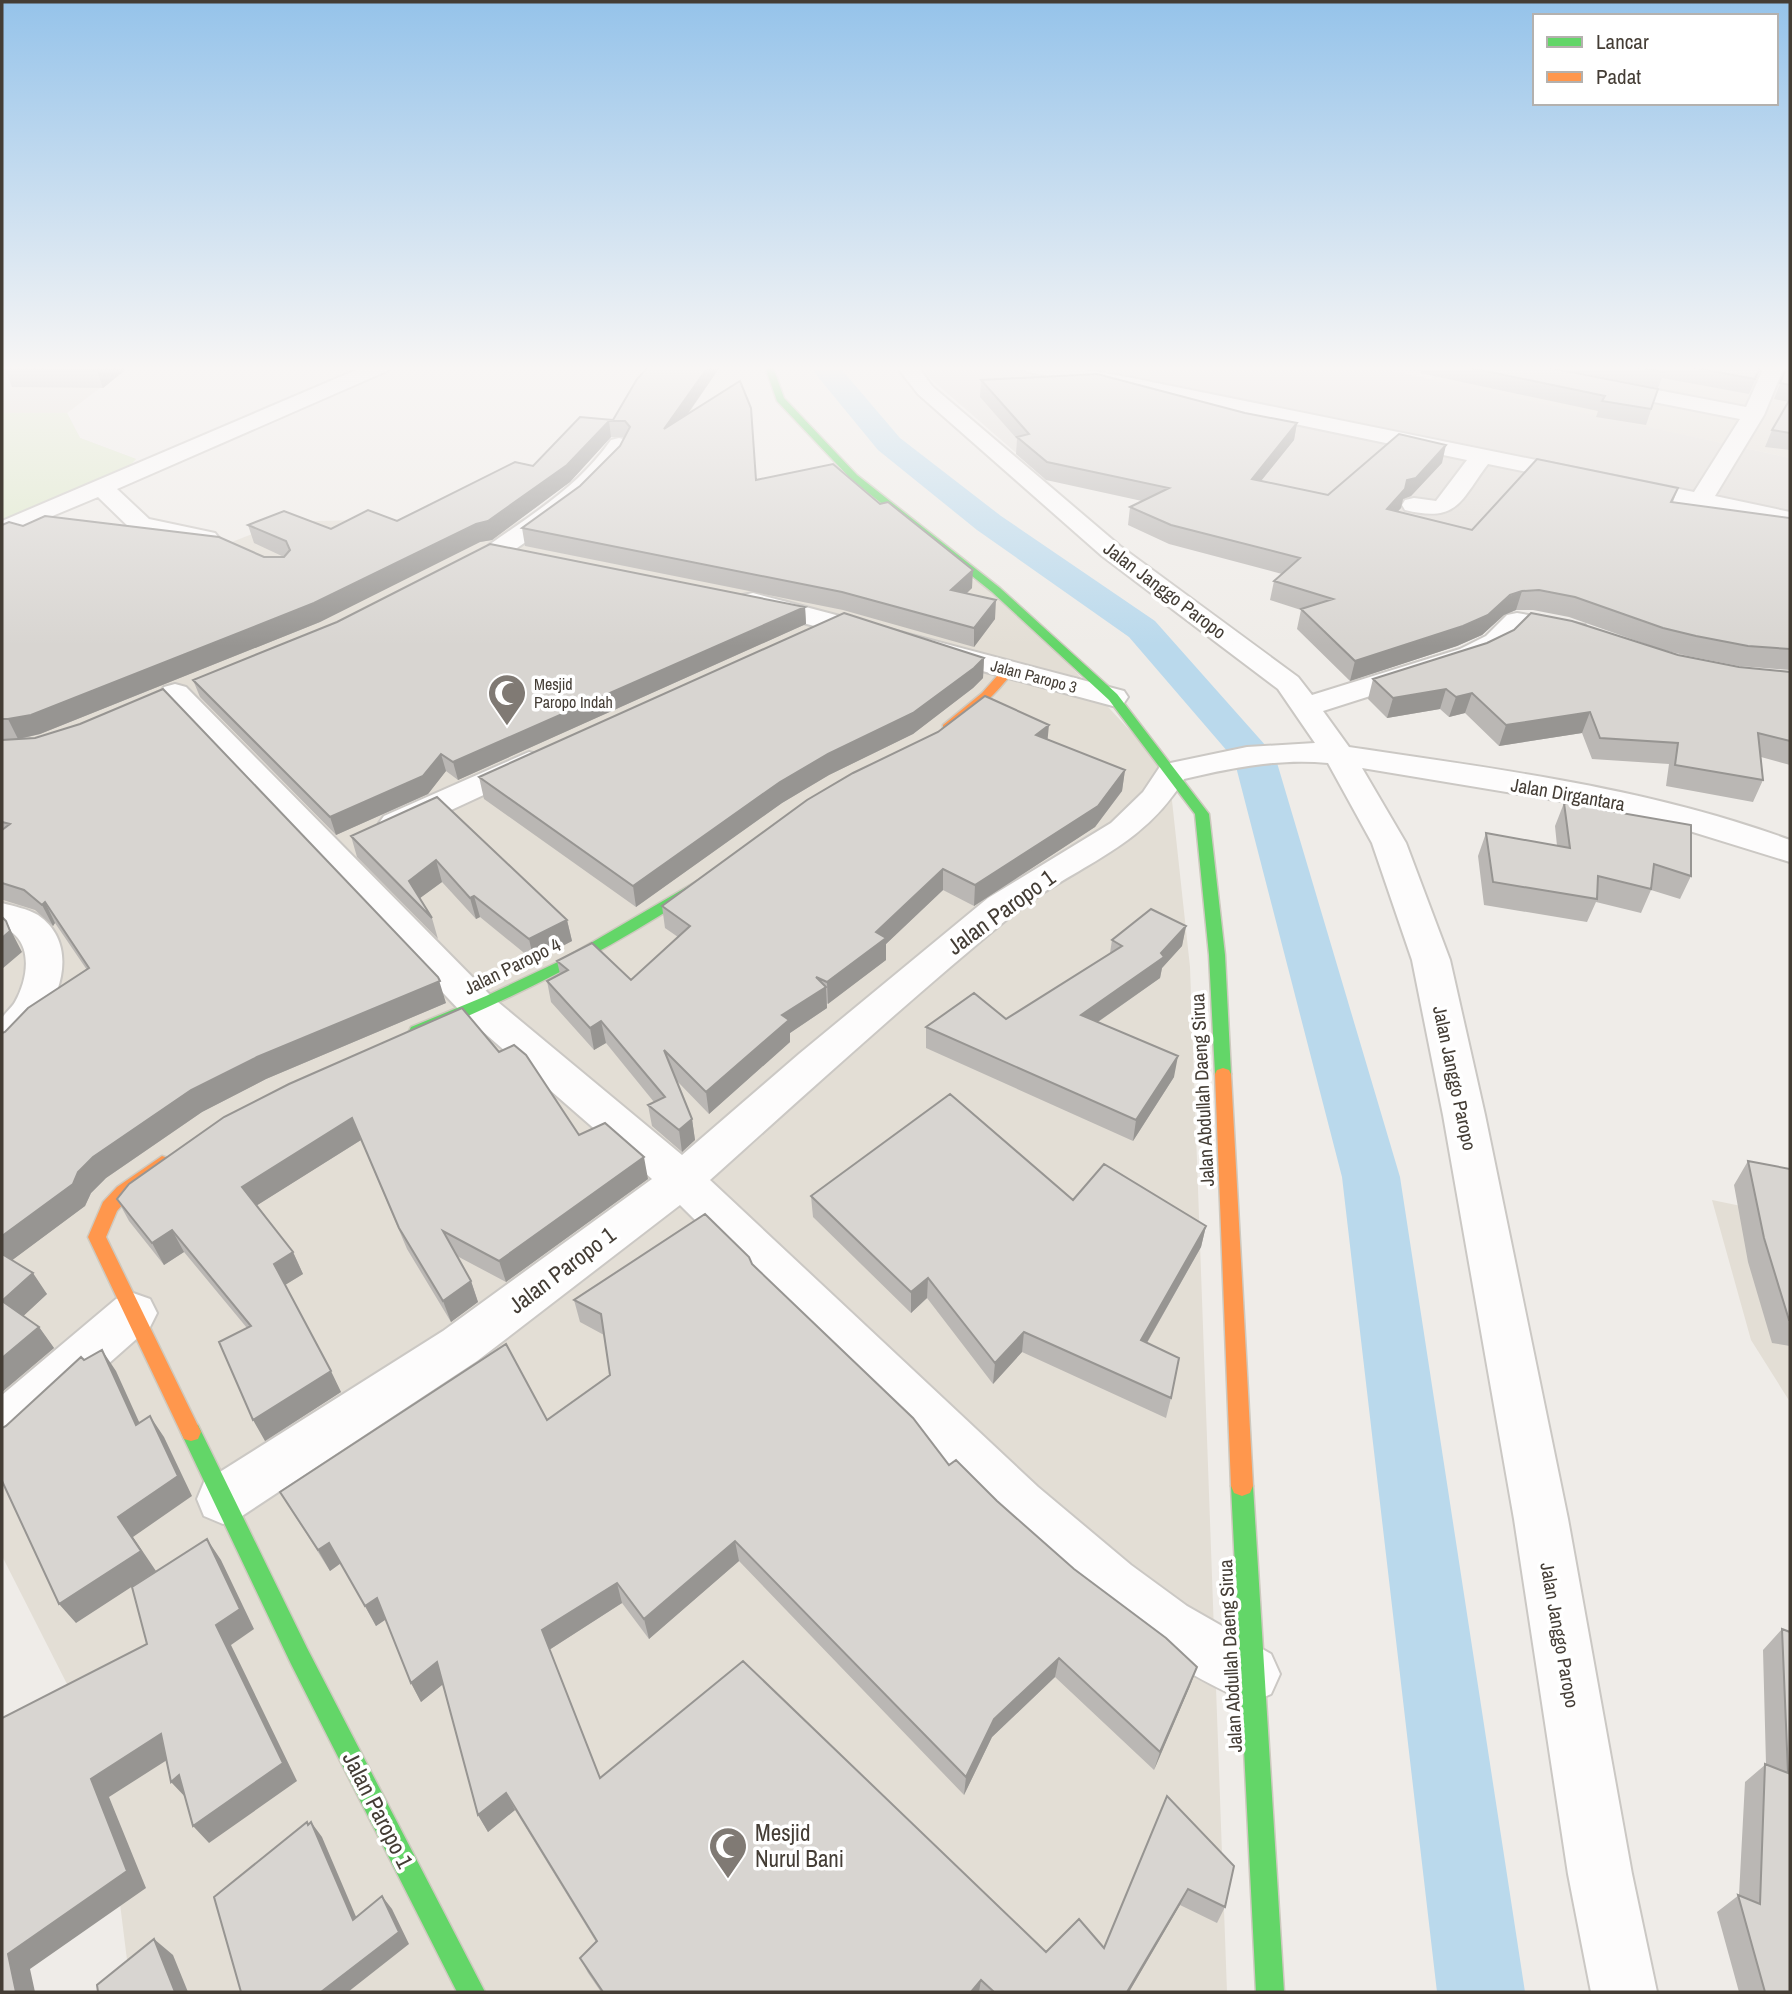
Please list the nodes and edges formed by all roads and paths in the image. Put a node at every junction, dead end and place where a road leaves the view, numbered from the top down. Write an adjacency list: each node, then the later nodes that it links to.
1 (163, 460): 8 (street)
2 (613, 460): 14 (street)
3 (838, 460): 21 (main road, Jalan Abdullah Daeng Sirua)
4 (1003, 460): 22 (street, Jalan Janggo Paropo)
5 (1479, 460): 10 (street)
6 (1507, 460): 9 (street)
7 (1726, 460): 9 (street)
8 (102, 488): 12 (street); 13 (street)
9 (1701, 500): 11 (street)
10 (1414, 505)
11 (1790, 519)
12 (2, 530)
13 (230, 544)
14 (538, 558)
15 (732, 597): 16 (street, Jalan Paropo 3)
16 (842, 621): 18 (street); 19 (street, Jalan Paropo 3)
17 (1597, 638): 22 (street)
18 (795, 643)
19 (1009, 670): 21 (street, Jalan Paropo 3); 23 (main road)
20 (174, 694): 27 (street)
21 (1113, 697): 26 (main road, Jalan Abdullah Daeng Sirua)
22 (1306, 707): 25 (street, Jalan Janggo Paropo)
23 (933, 737)
24 (555, 751): 27 (street)
25 (1340, 757): 26 (street); 28 (street, Jalan Dirgantara); 42 (street, Jalan Janggo Paropo)
26 (1172, 772): 35 (street, Jalan Paropo 1); 39 (main road, Jalan Abdullah Daeng Sirua)
27 (351, 843): 31 (street)
28 (1790, 852)
29 (721, 867): 31 (main road, Jalan Paropo 4)
30 (2, 915): 33 (street)
31 (480, 1007): 32 (main road, Jalan Paropo 4); 35 (street)
32 (404, 1037)
33 (2, 1043)
34 (178, 1152): 36 (main road)
35 (682, 1180): 38 (street, Jalan Paropo 1); 39 (street)
36 (133, 1313): 37 (street); 38 (main road)
37 (2, 1429)
38 (223, 1499): 40 (main road, Jalan Paropo 1)
39 (1251, 1674): 41 (main road, Jalan Abdullah Daeng Sirua)
40 (471, 1992)
41 (1270, 1992)
42 (1624, 1992)

